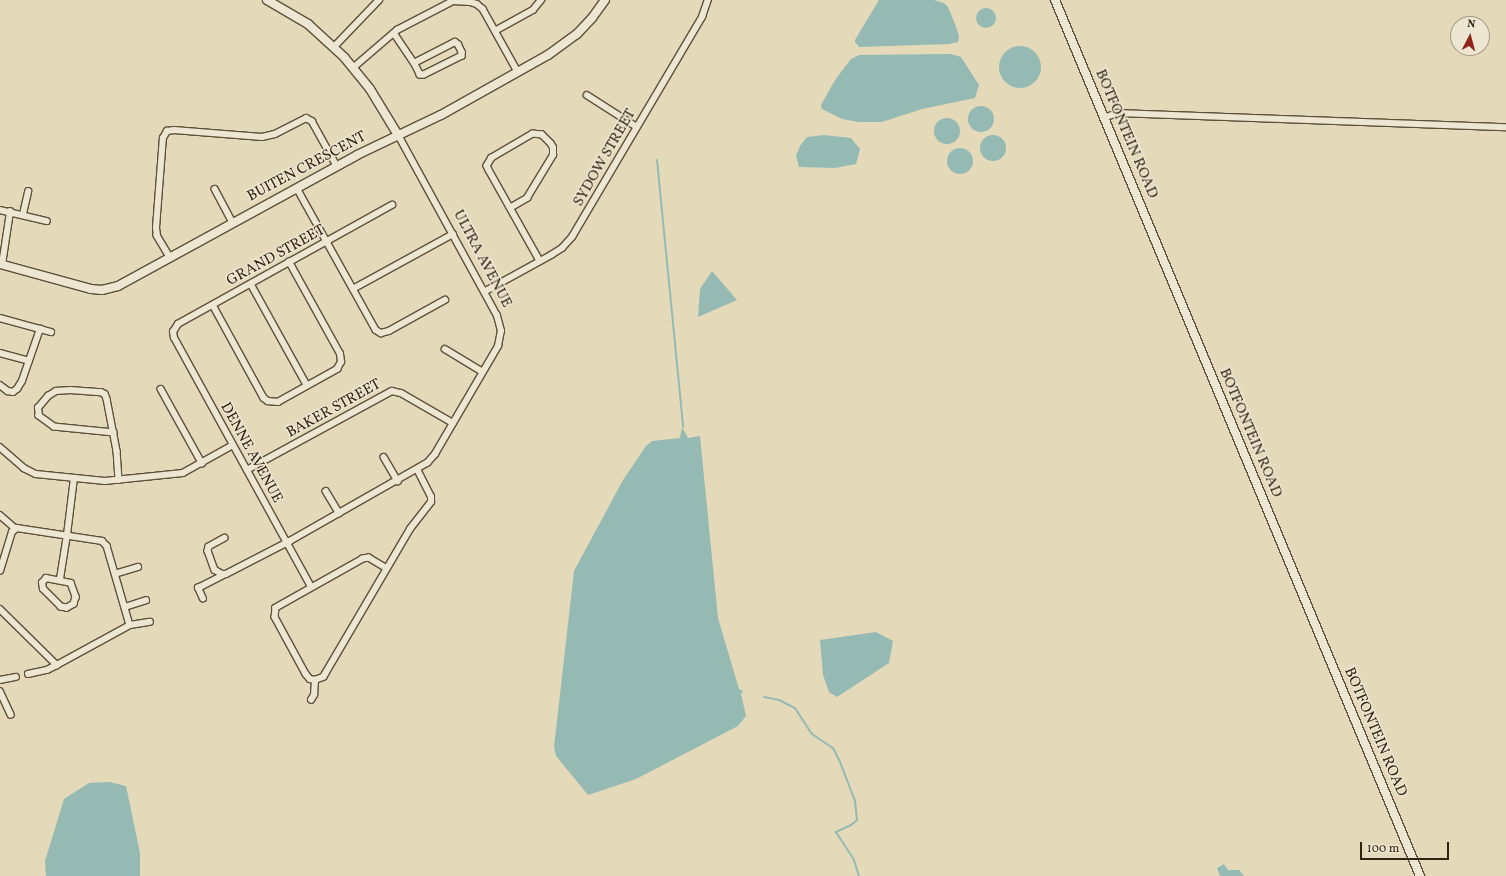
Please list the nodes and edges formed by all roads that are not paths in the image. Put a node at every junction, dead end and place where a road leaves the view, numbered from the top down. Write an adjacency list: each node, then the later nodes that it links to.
1 (267, 0): 8 (main road, ULTRA AVENUE)
2 (379, 0): 11 (street)
3 (541, 0): 9 (street)
4 (605, 0): 14 (main road, BUITEN CRESCENT)
5 (708, 0): 17 (street, SYDOW STREET)
6 (1055, 0): 16 (main road, BOTFONTEIN ROAD)
7 (453, 1): 9 (street); 10 (street)
8 (278, 3): 11 (main road, ULTRA AVENUE)
9 (495, 31): 14 (street)
10 (394, 33): 12 (street); 13 (street)
11 (334, 47): 13 (main road, ULTRA AVENUE)
12 (414, 63): 12 (street)
13 (354, 67): 19 (main road, ULTRA AVENUE)
14 (518, 72): 19 (main road, BUITEN CRESCENT)
15 (587, 95): 17 (street)
16 (1104, 118): 18 (street); 93 (main road, BOTFONTEIN ROAD)
17 (637, 127): 34 (street, SYDOW STREET)
18 (1506, 127)
19 (398, 135): 20 (main road, BUITEN CRESCENT); 31 (street, ULTRA AVENUE)
20 (337, 166): 21 (main road, BUITEN CRESCENT); 33 (street)
21 (297, 188): 30 (main road, BUITEN CRESCENT); 32 (street)
22 (215, 189): 30 (street)
23 (28, 192): 28 (street)
24 (392, 205): 32 (street, GRAND STREET)
25 (510, 208): 25 (street); 34 (street)
26 (0, 210): 27 (street)
27 (10, 212): 28 (street); 36 (street)
28 (23, 214): 29 (street)
29 (47, 221)
30 (233, 223): 33 (main road, BUITEN CRESCENT)
31 (452, 234): 38 (street); 39 (street, ULTRA AVENUE)
32 (327, 242): 35 (street, GRAND STREET); 38 (street)
33 (170, 258): 36 (main road, BUITEN CRESCENT)
34 (540, 261): 39 (street, SYDOW STREET)
35 (289, 262): 37 (street, GRAND STREET); 51 (street)
36 (1, 264)
37 (251, 284): 41 (street, GRAND STREET); 51 (street)
38 (353, 289): 40 (street)
39 (484, 292): 49 (street, ULTRA AVENUE)
40 (446, 300)
41 (213, 305): 44 (street, GRAND STREET); 51 (street)
42 (0, 318): 43 (street)
43 (40, 329): 45 (street); 48 (street)
44 (174, 330): 55 (street, DENNE AVENUE)
45 (52, 332)
46 (445, 349): 49 (street)
47 (0, 353): 48 (street)
48 (29, 361): 50 (street)
49 (483, 372): 53 (street, ULTRA AVENUE)
50 (0, 385)
51 (307, 386)
52 (161, 389): 58 (street)
53 (454, 423): 59 (street, BAKER STREET); 60 (street, ULTRA AVENUE)
54 (114, 433): 54 (street); 62 (street)
55 (233, 445): 58 (street); 59 (street, DENNE AVENUE)
56 (0, 447): 61 (street)
57 (384, 457): 63 (street)
58 (202, 463): 62 (street)
59 (247, 470): 70 (street, DENNE AVENUE)
60 (417, 470): 63 (street, ULTRA AVENUE); 73 (street)
61 (74, 478): 62 (street); 68 (street)
62 (119, 480)
63 (398, 481): 65 (street, ULTRA AVENUE)
64 (326, 491): 65 (street)
65 (339, 513): 70 (street, ULTRA AVENUE)
66 (0, 515): 67 (street)
67 (16, 529): 68 (street); 71 (street)
68 (67, 535): 75 (street); 77 (street)
69 (225, 538): 76 (street)
70 (286, 542): 76 (street, ULTRA AVENUE); 78 (street, DENNE AVENUE)
71 (2, 556): 74 (street)
72 (138, 567): 75 (street)
73 (387, 569): 78 (street); 89 (street)
74 (0, 571)
75 (115, 574): 81 (street)
76 (226, 574): 79 (street, ULTRA AVENUE)
77 (60, 579): 77 (street)
78 (311, 587): 89 (street)
79 (203, 599)
80 (146, 600): 81 (street)
81 (125, 607): 84 (street)
82 (0, 609): 85 (street)
83 (150, 622): 84 (street)
84 (130, 625): 85 (street)
85 (57, 666): 86 (street)
86 (28, 674)
87 (16, 677): 88 (street)
88 (0, 680)
89 (315, 680): 91 (street)
90 (0, 690): 92 (street)
91 (311, 700)
92 (11, 715)
93 (1420, 876)

